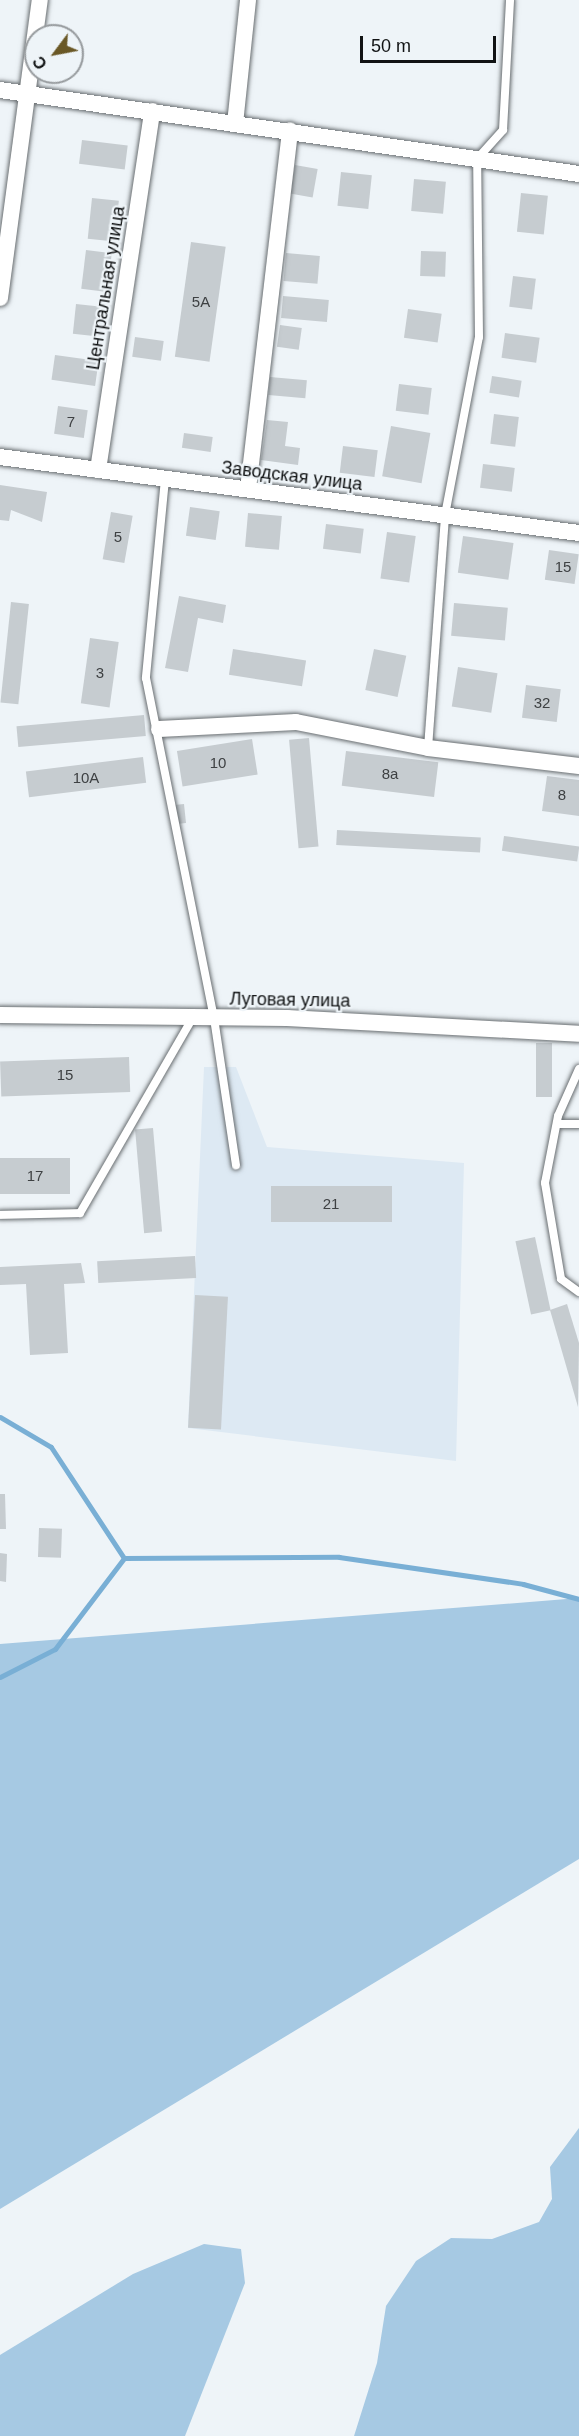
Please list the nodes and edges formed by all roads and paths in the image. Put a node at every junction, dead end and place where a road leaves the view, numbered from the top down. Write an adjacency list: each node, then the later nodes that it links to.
1 (40, 0): 5 (street)
2 (248, 0): 7 (street)
3 (510, 0): 9 (lane)
4 (0, 90): 5 (street)
5 (28, 94): 6 (street); 11 (street)
6 (152, 111): 7 (street); 13 (street, Центральная улица)
7 (235, 124): 8 (street)
8 (290, 130): 9 (street); 15 (street)
9 (477, 159): 10 (street); 16 (lane)
10 (579, 174)
11 (0, 298)
12 (0, 457): 13 (street, Заводская улица)
13 (98, 470): 14 (street, Заводская улица)
14 (165, 479): 15 (street, Заводская улица); 18 (lane)
15 (248, 489): 16 (street, Заводская улица)
16 (444, 516): 17 (street, Заводская улица); 19 (lane)
17 (579, 533)
18 (159, 729): 19 (street); 22 (lane)
19 (428, 748): 20 (street)
20 (579, 766)
21 (0, 1015): 23 (street, Луговая улица)
22 (214, 1018): 23 (street, Луговая улица); 24 (street, Луговая улица); 28 (lane)
23 (191, 1021): 29 (lane)
24 (579, 1034)
25 (579, 1069): 26 (lane)
26 (557, 1124): 27 (lane); 30 (lane)
27 (579, 1124)
28 (236, 1165)
29 (0, 1215)
30 (579, 1292)

